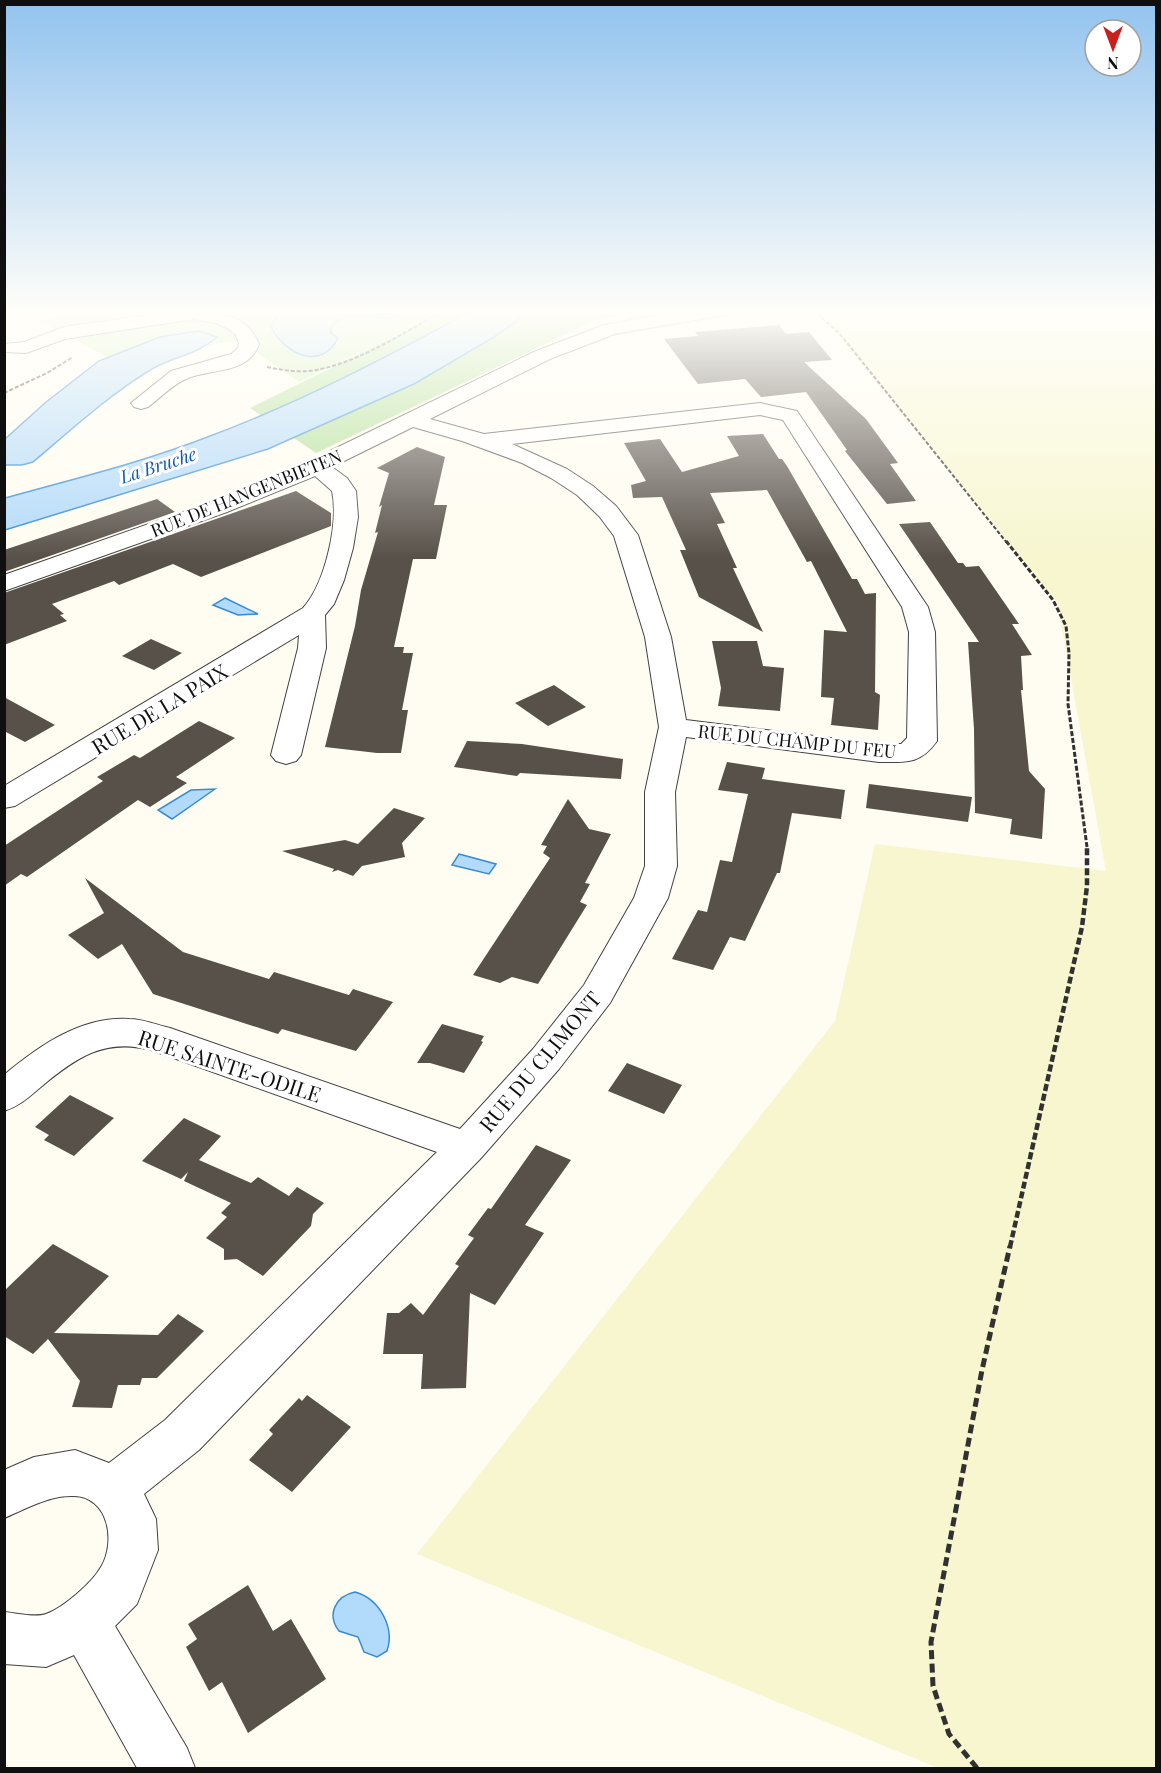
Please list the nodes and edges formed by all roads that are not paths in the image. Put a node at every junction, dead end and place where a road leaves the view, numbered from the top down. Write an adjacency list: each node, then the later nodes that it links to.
1 (155, 393): 3 (street)
2 (466, 393): 4 (street, RUE DE HANGENBIETEN)
3 (141, 403)
4 (410, 420): 5 (street, RUE DU CLIMONT); 6 (street, RUE DE HANGENBIETEN)
5 (479, 441): 9 (street, RUE DU CLIMONT); 9 (street, RUE DU CHAMP DU FEU)
6 (316, 467): 7 (street, RUE DE HANGENBIETEN); 8 (street, RUE DE LA PAIX)
7 (4, 584)
8 (312, 614): 10 (street); 11 (street, RUE DE LA PAIX)
9 (673, 727): 13 (street, RUE DU CLIMONT)
10 (286, 755)
11 (4, 799)
12 (4, 1097): 13 (street, RUE SAINTE-ODILE)
13 (467, 1146): 14 (street, RUE DU CLIMONT)
14 (114, 1488): 15 (street); 16 (street)
15 (4, 1495)
16 (84, 1622): 17 (street); 18 (street)
17 (4, 1638)
18 (167, 1768)

